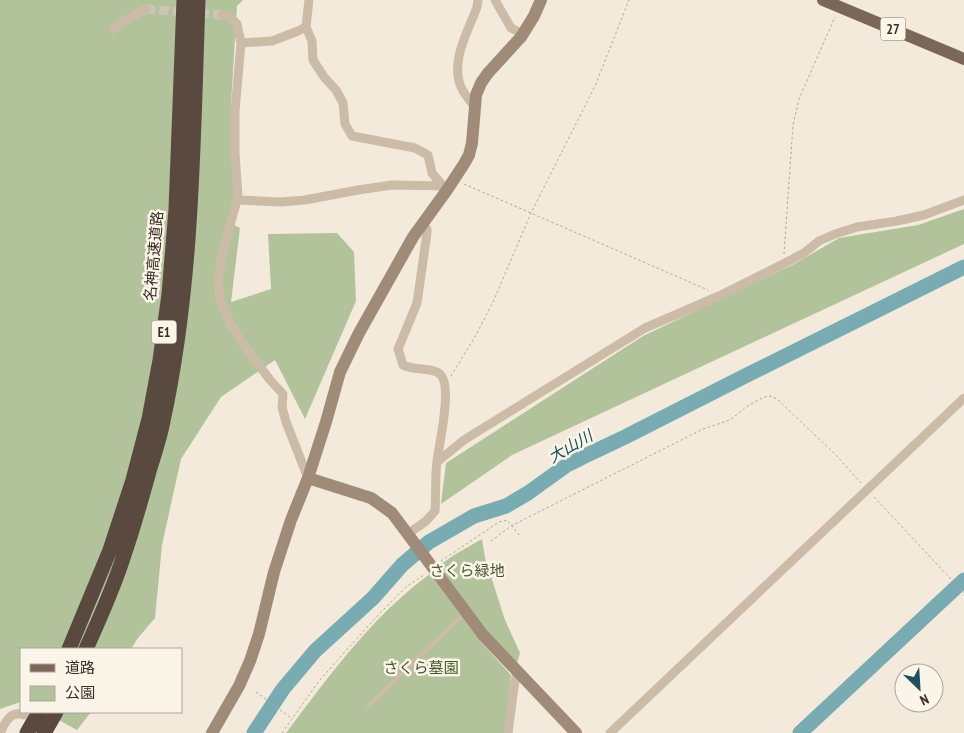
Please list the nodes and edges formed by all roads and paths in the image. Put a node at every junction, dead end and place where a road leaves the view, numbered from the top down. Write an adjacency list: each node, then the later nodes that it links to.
1 (184, 0): 37 (highway, 名神高速道路 / E1)
2 (198, 0): 38 (highway, E1)
3 (309, 0): 12 (street)
4 (478, 0): 17 (street)
5 (495, 0): 14 (street)
6 (541, 0): 14 (street)
7 (629, 0): 21 (path)
8 (823, 0): 9 (main road, 27)
9 (839, 7): 16 (main road, 27); 23 (path)
10 (146, 9): 13 (street)
11 (222, 16): 15 (street)
12 (306, 26): 15 (street); 18 (street)
13 (113, 29)
14 (523, 34): 17 (street)
15 (241, 43): 19 (street)
16 (964, 59)
17 (474, 107): 18 (street)
18 (449, 184): 19 (street); 21 (path); 22 (street)
19 (238, 200): 28 (street)
20 (964, 200): 23 (street)
21 (531, 213): 24 (path); 25 (path)
22 (421, 224): 25 (street); 28 (street)
23 (783, 264): 24 (street)
24 (719, 296): 27 (street)
25 (445, 385): 27 (street)
26 (964, 398): 29 (street)
27 (437, 462): 31 (street)
28 (308, 478): 31 (street); 49 (street)
29 (867, 489): 30 (path); 35 (path); 53 (street)
30 (512, 525): 32 (path); 33 (path); 34 (path)
31 (409, 534): 34 (street)
32 (520, 536)
33 (491, 541)
34 (431, 565): 36 (street); 45 (path)
35 (964, 593)
36 (466, 612): 39 (street); 41 (lane)
37 (69, 648)
38 (86, 648)
39 (517, 671): 51 (street); 52 (street)
40 (256, 692): 45 (path)
41 (369, 705)
42 (38, 713): 47 (highway)
43 (55, 713): 48 (highway)
44 (24, 715): 46 (street)
45 (292, 719): 50 (path)
46 (0, 733)
47 (27, 733)
48 (44, 733)
49 (212, 733)
50 (282, 733)
51 (508, 733)
52 (576, 733)
53 (610, 733)

